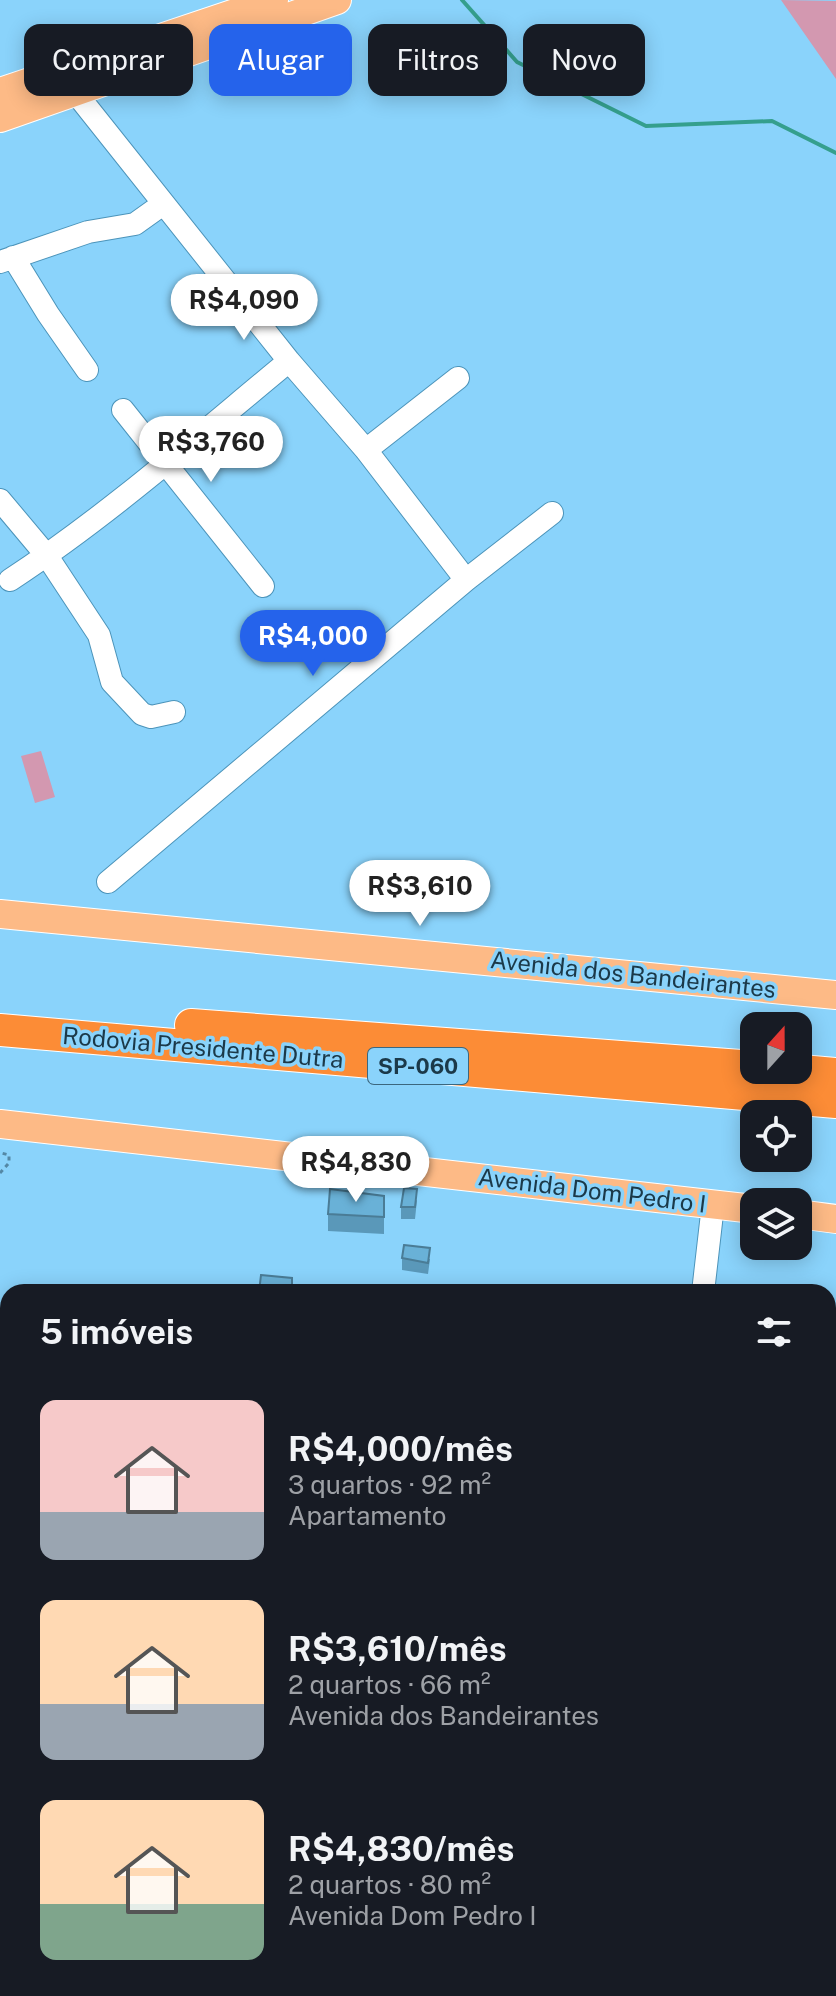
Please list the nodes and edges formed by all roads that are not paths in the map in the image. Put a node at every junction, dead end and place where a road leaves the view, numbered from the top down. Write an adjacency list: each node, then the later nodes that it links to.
1 (274, 0): 4 (main road)
2 (337, 0): 3 (main road)
3 (304, 6): 5 (main road)
4 (193, 32)
5 (193, 42)
6 (24, 88): 7 (main road)
7 (0, 92)
8 (41, 96): 10 (main road)
9 (78, 96): 11 (street)
10 (0, 118)
11 (163, 204): 12 (street); 13 (street)
12 (6, 259): 14 (street)
13 (289, 361): 17 (street); 18 (street)
14 (87, 370)
15 (458, 378): 17 (street)
16 (123, 410): 18 (street)
17 (366, 450): 23 (street)
18 (166, 463): 21 (street); 24 (street)
19 (0, 500): 21 (street)
20 (552, 513): 23 (street)
21 (47, 556): 22 (street); 25 (street)
22 (10, 580)
23 (466, 580): 26 (street)
24 (263, 586)
25 (174, 712)
26 (108, 882)
27 (0, 914): 28 (main road, Avenida dos Bandeirantes)
28 (836, 995)
29 (0, 1009): 31 (highway, Rodovia Presidente Dutra / SP-060)
30 (0, 1030): 34 (highway, Rodovia Presidente Dutra / SP-060)
31 (740, 1066)
32 (812, 1072): 33 (highway)
33 (836, 1074)
34 (836, 1102)
35 (0, 1124): 36 (main road, Avenida Dom Pedro I)
36 (713, 1205): 37 (main road, Avenida Dom Pedro I); 40 (street)
37 (740, 1208)
38 (812, 1216): 39 (main road)
39 (836, 1219)
40 (704, 1284)

